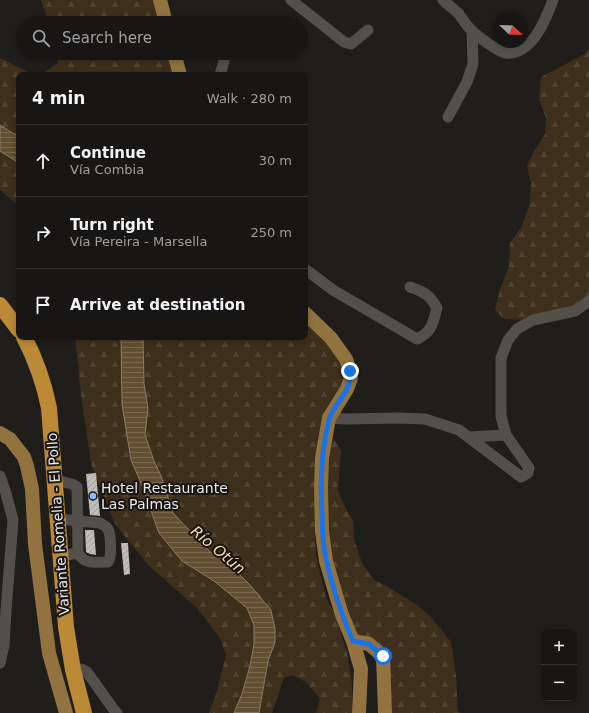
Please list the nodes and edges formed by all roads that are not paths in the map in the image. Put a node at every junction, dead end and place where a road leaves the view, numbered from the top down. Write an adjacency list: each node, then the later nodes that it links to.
1 (160, 0): 5 (main road)
2 (291, 0): 6 (street)
3 (443, 0): 7 (street)
4 (553, 0): 7 (street)
5 (164, 16)
6 (368, 30)
7 (472, 31): 12 (street)
8 (176, 60): 10 (main road)
9 (224, 60): 11 (street)
10 (179, 72)
11 (221, 72)
12 (448, 117)
13 (308, 271): 14 (street)
14 (410, 287)
15 (589, 301): 22 (street)
16 (0, 305): 18 (highway, Variante Romelia - El Pollo)
17 (308, 316): 20 (main road)
18 (16, 326)
19 (26, 340): 25 (highway, Variante Romelia - El Pollo)
20 (329, 418): 23 (street); 30 (main road)
21 (0, 433): 33 (main road)
22 (506, 435): 23 (street); 23 (street)
23 (470, 437)
24 (0, 476): 31 (street)
25 (55, 480): 26 (highway, Variante Romelia - El Pollo); 27 (street)
26 (58, 519): 27 (street); 29 (highway, Variante Romelia - El Pollo)
27 (77, 521): 28 (street); 28 (street)
28 (78, 553): 29 (street)
29 (61, 556): 32 (highway, Variante Romelia - El Pollo)
30 (353, 641): 36 (main road); 37 (main road)
31 (0, 663)
32 (73, 670): 34 (highway, Variante Romelia - El Pollo); 35 (street)
33 (66, 713)
34 (84, 713)
35 (117, 713)
36 (359, 713)
37 (385, 713)

